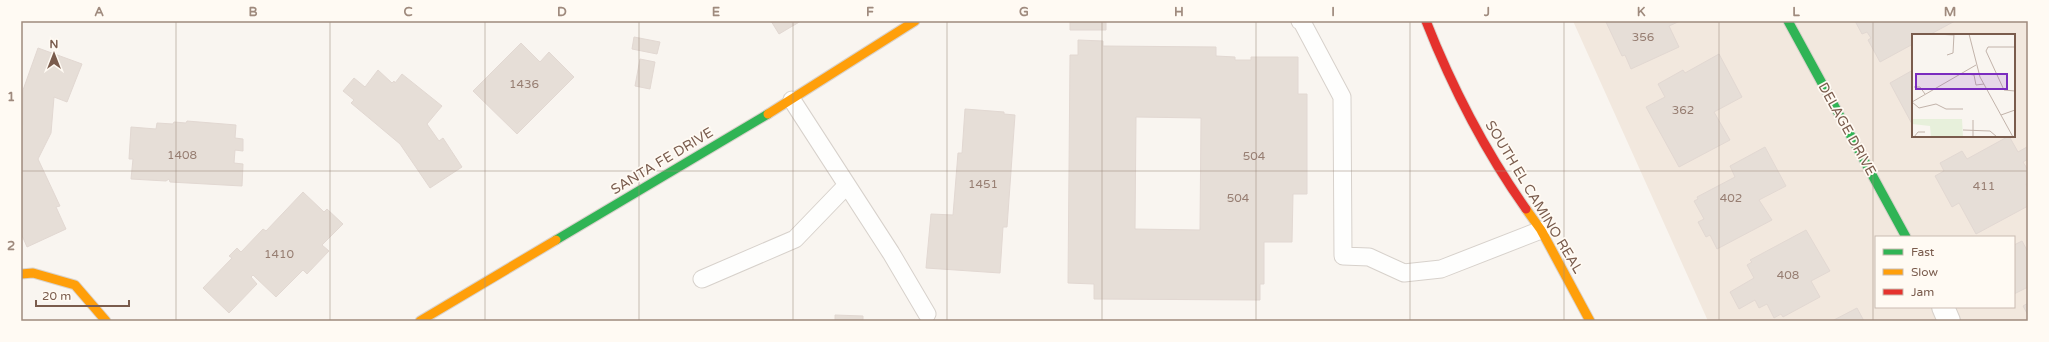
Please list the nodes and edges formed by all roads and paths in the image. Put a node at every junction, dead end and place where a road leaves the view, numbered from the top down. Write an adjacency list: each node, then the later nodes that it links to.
1 (915, 21): 5 (main road, SANTA FE DRIVE)
2 (1300, 21): 7 (lane)
3 (1426, 21): 7 (main road, SOUTH EL CAMINO REAL)
4 (1788, 21): 8 (main road, DELAGE DRIVE)
5 (792, 100): 6 (lane); 14 (main road, SANTA FE DRIVE)
6 (847, 185): 10 (lane); 12 (lane)
7 (1541, 230): 15 (main road, SOUTH EL CAMINO REAL)
8 (1905, 236)
9 (21, 274): 13 (main road)
10 (702, 279)
11 (1944, 308): 16 (street)
12 (927, 314)
13 (106, 321)
14 (420, 321)
15 (1590, 321)
16 (1950, 321)

